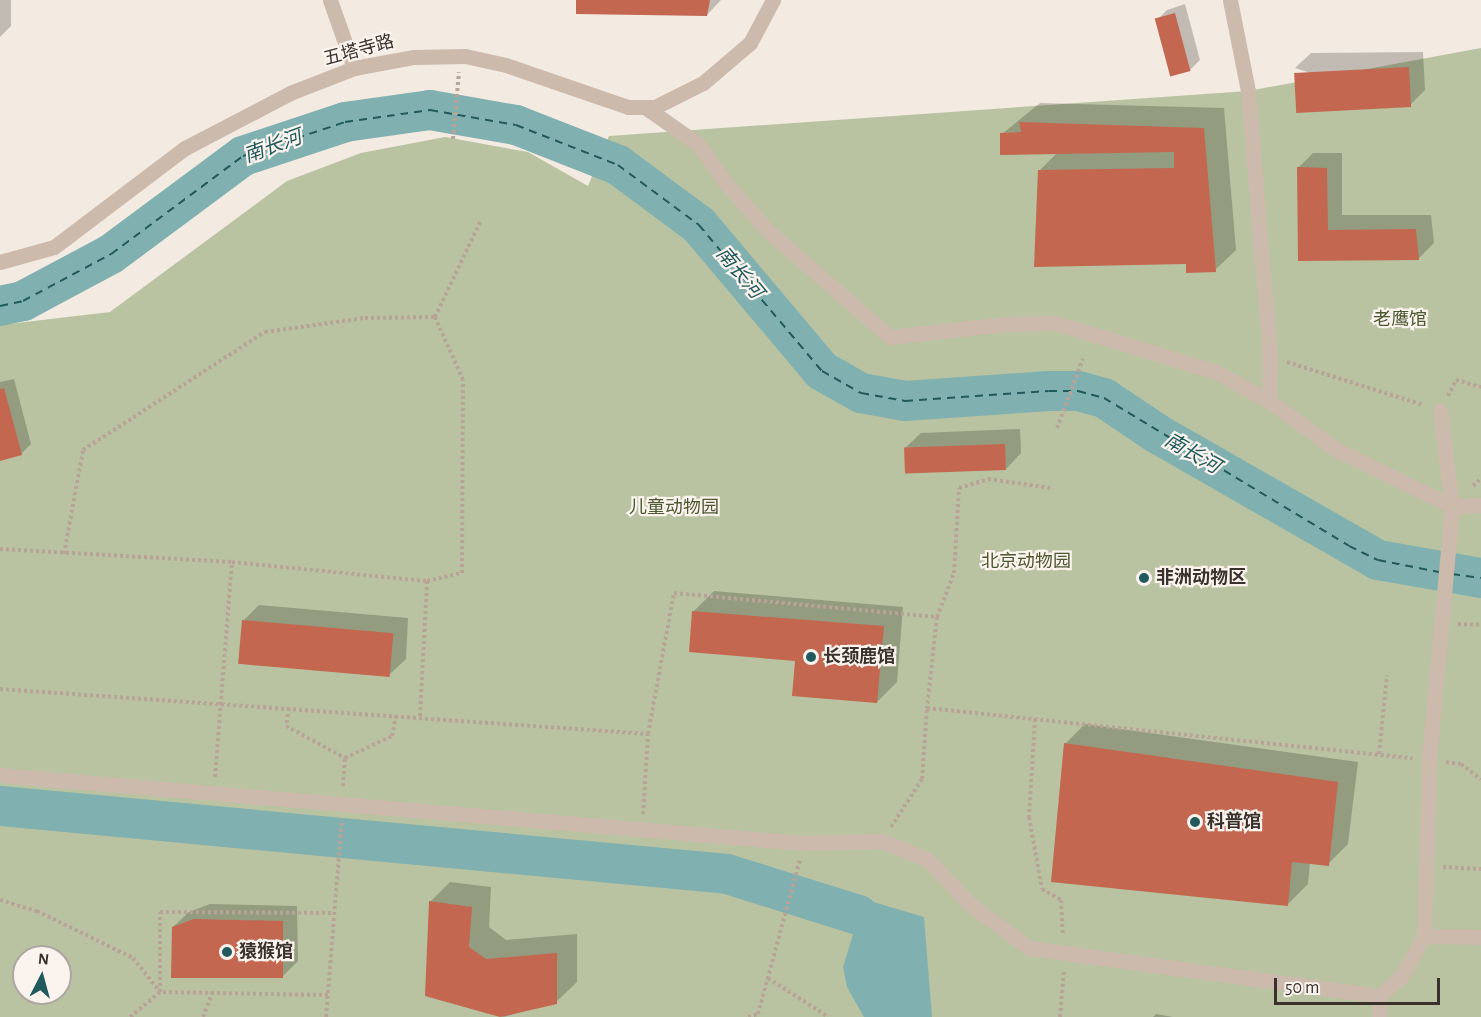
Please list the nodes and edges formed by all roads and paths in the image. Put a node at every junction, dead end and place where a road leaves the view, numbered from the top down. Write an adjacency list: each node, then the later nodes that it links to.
1 (330, 0): 5 (street)
2 (773, 0): 6 (street, 五塔寺路)
3 (1230, 0): 11 (street)
4 (460, 56): 5 (street, 五塔寺路); 6 (street, 五塔寺路); 7 (path)
5 (354, 69): 9 (street, 五塔寺路)
6 (645, 107): 14 (street)
7 (453, 138)
8 (481, 220): 10 (path)
9 (0, 262)
10 (435, 317): 21 (path); 23 (path)
11 (1270, 357): 14 (street); 15 (path)
12 (1083, 359): 16 (path)
13 (1481, 387): 15 (path)
14 (1269, 401): 19 (street)
15 (1440, 411): 19 (street)
16 (1057, 428)
17 (1050, 488): 24 (path)
18 (1481, 505): 19 (street)
19 (1452, 506): 36 (street)
20 (0, 549): 21 (path)
21 (64, 554): 22 (path)
22 (232, 562): 23 (path); 27 (path)
23 (427, 581): 31 (path)
24 (937, 617): 29 (path); 33 (path)
25 (1387, 675): 34 (path)
26 (0, 689): 27 (path)
27 (220, 704): 28 (path); 39 (path)
28 (289, 708): 30 (path); 35 (path)
29 (927, 708): 32 (path); 42 (path)
30 (396, 715): 31 (path); 35 (path)
31 (420, 716): 33 (path)
32 (1035, 719): 34 (path); 50 (path)
33 (648, 734): 41 (path)
34 (1379, 754): 36 (path)
35 (345, 758): 40 (path)
36 (1429, 759): 38 (path); 43 (street)
37 (0, 775): 39 (street)
38 (1481, 779)
39 (214, 792): 40 (street)
40 (343, 806): 41 (street); 47 (path)
41 (643, 827): 42 (street)
42 (882, 841): 50 (street)
43 (1426, 867): 44 (path); 48 (street)
44 (1481, 869)
45 (798, 873): 51 (path)
46 (0, 900): 52 (path)
47 (334, 913): 52 (path); 54 (path)
48 (1424, 936): 49 (street); 55 (street)
49 (1481, 937)
50 (1064, 962): 55 (street); 61 (path)
51 (768, 978): 59 (path); 60 (path)
52 (160, 992): 53 (path); 56 (path)
53 (212, 993): 54 (path); 57 (path)
54 (328, 995): 58 (path)
55 (1378, 996): 62 (street)
56 (130, 1017)
57 (204, 1017)
58 (326, 1017)
59 (748, 1017)
60 (828, 1017)
61 (1060, 1017)
62 (1379, 1017)

